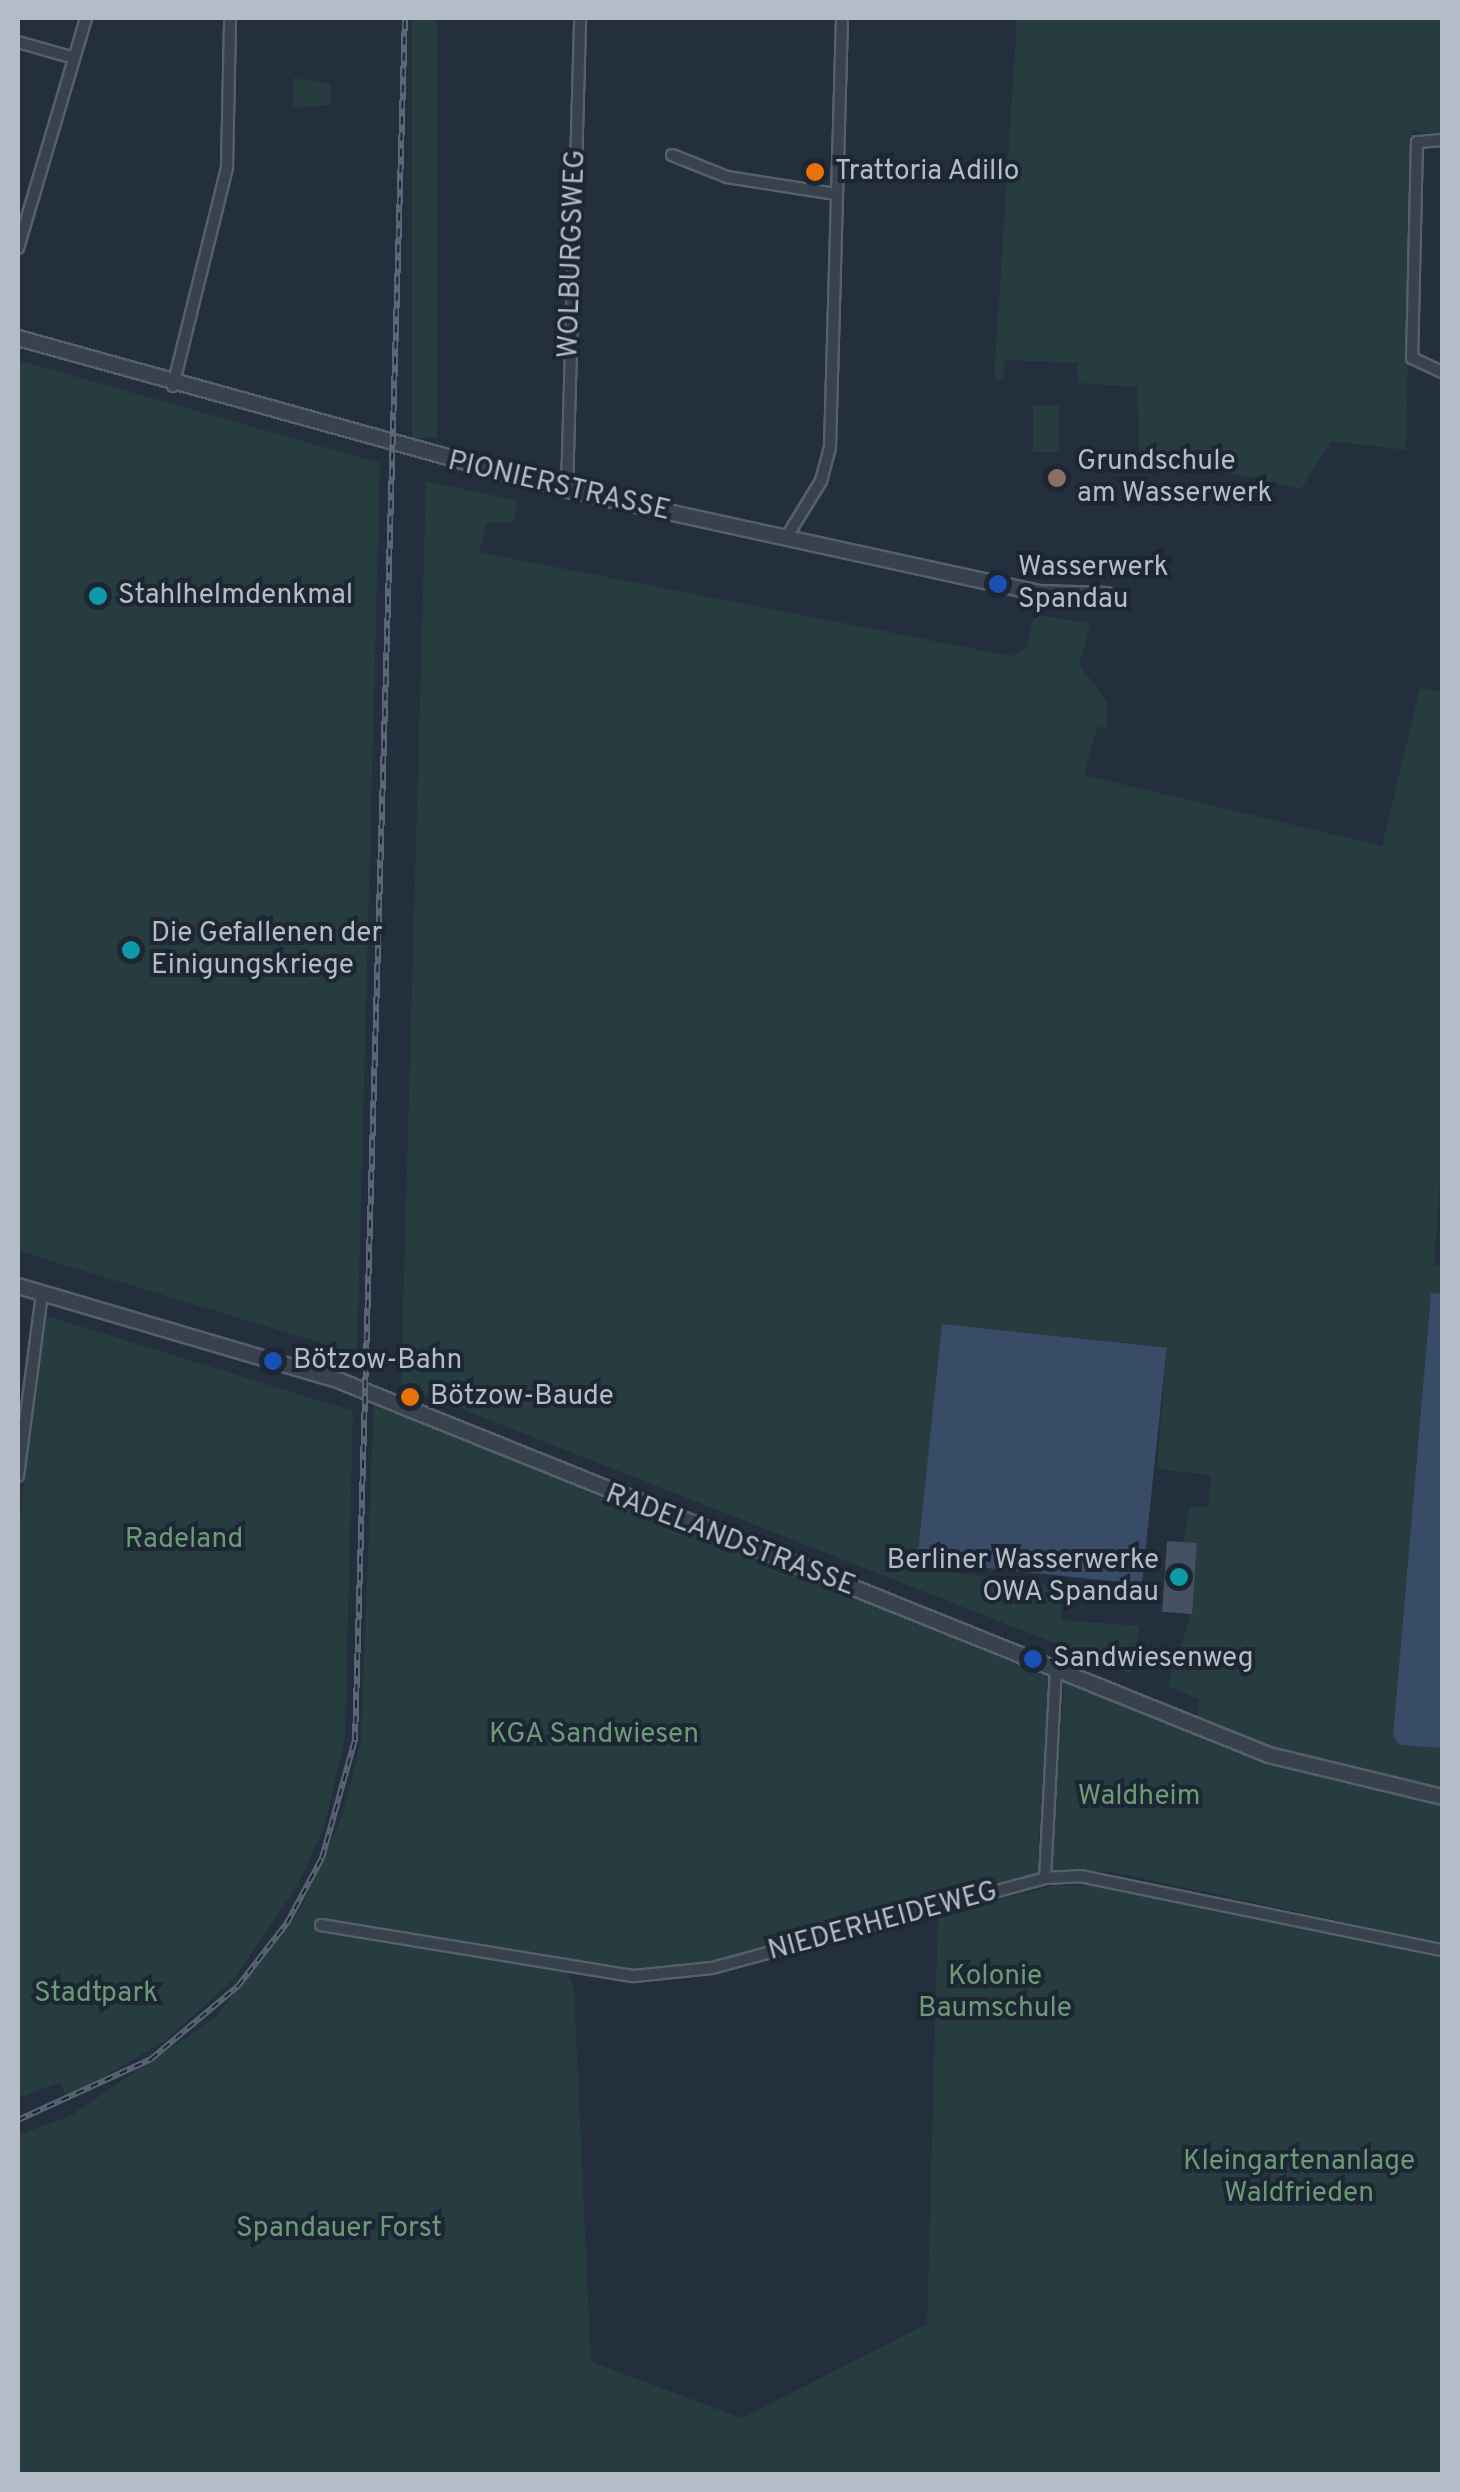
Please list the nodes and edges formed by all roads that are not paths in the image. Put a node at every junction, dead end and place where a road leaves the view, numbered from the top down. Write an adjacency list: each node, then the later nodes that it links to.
1 (86, 18): 6 (street)
2 (230, 18): 13 (street)
3 (580, 18): 14 (street, WOLBURGSWEG)
4 (842, 18): 9 (street)
5 (18, 42): 6 (street)
6 (74, 58): 10 (street)
7 (1442, 140): 12 (street)
8 (672, 155): 9 (street)
9 (836, 194): 15 (street)
10 (18, 248)
11 (18, 338): 13 (street, PIONIERSTRASSE)
12 (1442, 372)
13 (172, 387): 14 (street, PIONIERSTRASSE)
14 (567, 490): 15 (street, PIONIERSTRASSE)
15 (786, 538): 16 (street, PIONIERSTRASSE)
16 (1108, 595)
17 (18, 1286): 18 (street, RADELANDSTRASSE)
18 (42, 1293): 19 (street); 20 (street, RADELANDSTRASSE)
19 (18, 1476)
20 (1056, 1668): 21 (street, RADELANDSTRASSE); 22 (street)
21 (1442, 1797)
22 (1045, 1878): 23 (street, NIEDERHEIDEWEG); 24 (street, NIEDERHEIDEWEG)
23 (321, 1926)
24 (1442, 1950)

